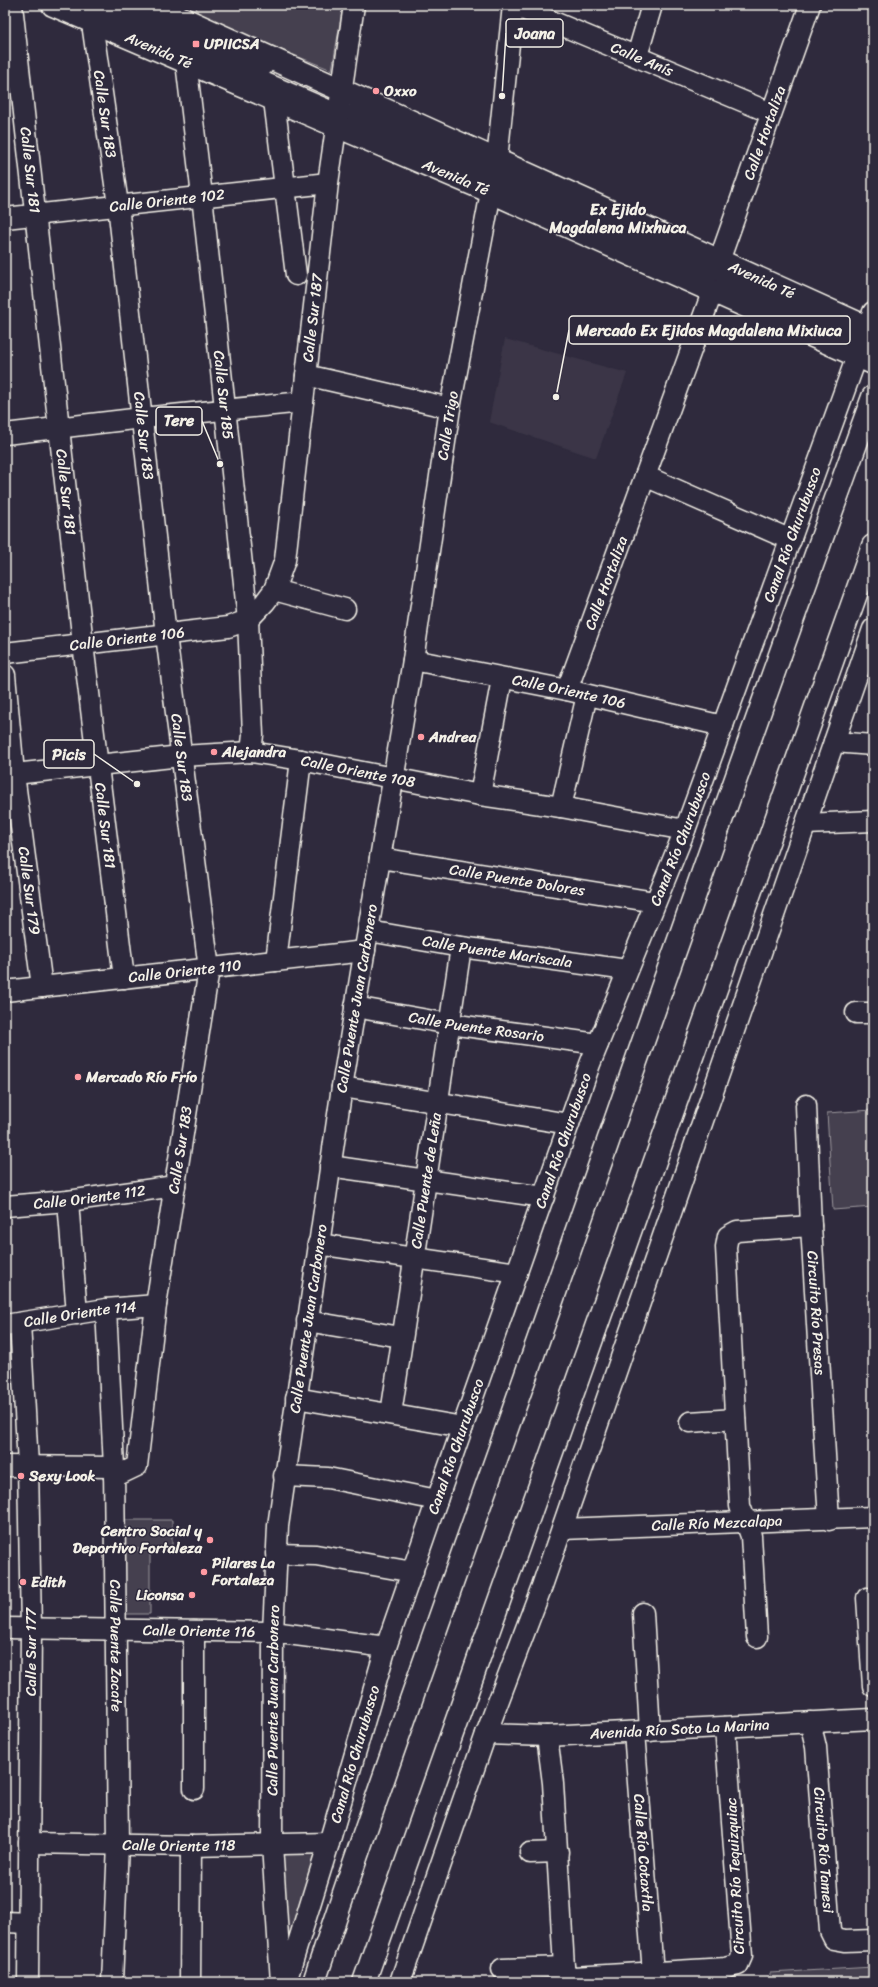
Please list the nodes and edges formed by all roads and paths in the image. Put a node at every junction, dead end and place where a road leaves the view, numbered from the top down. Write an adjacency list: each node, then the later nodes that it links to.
1 (12, 5): 21 (street, Calle Sur 181)
2 (53, 5): 9 (main road, Avenida Té)
3 (121, 5): 13 (street)
4 (354, 5): 13 (street, Calle Sur 187)
5 (513, 5): 10 (street, Calle Anís); 15 (street)
6 (652, 5): 10 (street)
7 (810, 5): 14 (street, Calle Hortaliza)
8 (160, 7): 13 (main road, Avenida Té)
9 (92, 14): 11 (main road, Avenida Té); 13 (street); 20 (street, Calle Sur 183)
10 (638, 56): 14 (street, Calle Anís)
11 (186, 62): 12 (main road, Avenida Té); 19 (street, Calle Sur 185)
12 (274, 100): 13 (main road, Avenida Té); 17 (street, Calle Sur 187)
13 (341, 109): 15 (main road, Avenida Té); 16 (street, Calle Sur 187); 18 (main road, Avenida Té); 26 (street)
14 (771, 113): 23 (street, Calle Hortaliza)
15 (498, 160): 23 (main road, Avenida Té)
16 (328, 183): 17 (street, Calle Oriente 102); 27 (street, Calle Sur 187)
17 (286, 186): 19 (street, Calle Oriente 102); 24 (street, Calle Sur 187)
18 (492, 192): 25 (main road, Avenida Té); 30 (street, Calle Trigo)
19 (202, 196): 20 (street, Calle Oriente 102); 31 (street, Calle Sur 185)
20 (118, 205): 21 (street, Calle Oriente 102); 32 (street, Calle Sur 183)
21 (36, 214): 22 (street, Calle Oriente 102); 33 (street, Calle Sur 181)
22 (5, 218)
23 (719, 261): 26 (main road, Avenida Té)
24 (296, 275)
25 (713, 290): 26 (main road, Avenida Té); 35 (street, Calle Hortaliza)
26 (868, 339): 36 (street, Canal Río Churubusco)
27 (306, 375): 29 (street, Calle Sur 187); 30 (street)
28 (873, 397): 149 (main road, Canal Río Churubusco)
29 (303, 402): 31 (street); 38 (street, Calle Sur 187)
30 (450, 408): 45 (street, Calle Trigo)
31 (225, 410): 32 (street); 40 (street, Calle Sur 185)
32 (142, 418): 33 (street); 42 (street, Calle Sur 183)
33 (59, 428): 34 (street); 43 (street, Calle Sur 181)
34 (5, 434)
35 (646, 476): 36 (street); 48 (street, Calle Hortaliza)
36 (791, 540): 50 (street, Canal Río Churubusco)
37 (873, 546): 150 (main road)
38 (274, 590): 39 (street); 40 (street, Calle Sur 187)
39 (345, 609)
40 (248, 620): 42 (street, Calle Oriente 106); 53 (street, Calle Sur 185)
41 (872, 635): 51 (street)
42 (166, 636): 43 (street, Calle Oriente 106); 54 (street, Calle Sur 183)
43 (83, 644): 44 (street, Calle Oriente 106); 56 (street, Calle Sur 181)
44 (5, 653)
45 (413, 660): 47 (street, Calle Oriente 106); 58 (street, Calle Puente Juan Carbonero)
46 (5, 675): 57 (street, Calle Sur 179)
47 (502, 679): 48 (street, Calle Oriente 106); 59 (street)
48 (567, 690): 49 (street, Calle Oriente 106)
49 (587, 695): 50 (street, Calle Oriente 106); 60 (street)
50 (723, 726): 63 (street, Canal Río Churubusco)
51 (834, 742): 52 (street); 62 (street)
52 (873, 745)
53 (251, 752): 54 (street, Calle Oriente 108); 55 (street, Calle Oriente 108)
54 (180, 756): 56 (street, Calle Oriente 108); 70 (street, Calle Sur 183)
55 (301, 760): 58 (street, Calle Oriente 108); 69 (street)
56 (98, 764): 57 (street, Calle Oriente 108); 72 (street, Calle Sur 181)
57 (10, 774): 73 (street, Calle Sur 179)
58 (392, 779): 59 (street, Calle Oriente 108); 64 (street, Calle Puente Juan Carbonero)
59 (480, 795): 60 (street, Calle Oriente 108)
60 (561, 807): 63 (street, Calle Oriente 108)
61 (873, 821): 62 (street)
62 (806, 824): 111 (street)
63 (685, 830): 65 (street, Canal Río Churubusco)
64 (380, 858): 65 (street, Calle Puente Dolores); 66 (street, Calle Puente Juan Carbonero)
65 (655, 902): 71 (street, Canal Río Churubusco)
66 (369, 931): 67 (street, Calle Puente Mariscala); 68 (street, Calle Puente Juan Carbonero)
67 (461, 947): 71 (street, Calle Puente Mariscala); 76 (street, Calle Puente de Leña)
68 (365, 952): 69 (street, Calle Oriente 110); 75 (street, Calle Puente Juan Carbonero)
69 (276, 961): 70 (street, Calle Oriente 110)
70 (209, 969): 72 (street, Calle Oriente 110); 84 (street, Calle Sur 183)
71 (627, 970): 77 (street, Canal Río Churubusco)
72 (124, 978): 73 (street, Calle Oriente 110)
73 (42, 987): 74 (street, Calle Oriente 110)
74 (5, 991)
75 (355, 1006): 76 (street, Calle Puente Rosario); 78 (street, Calle Puente Juan Carbonero)
76 (450, 1024): 77 (street, Calle Puente Rosario); 79 (street, Calle Puente de Leña)
77 (598, 1044): 81 (street, Canal Río Churubusco)
78 (342, 1087): 79 (street); 82 (street, Calle Puente Juan Carbonero)
79 (438, 1102): 81 (street); 83 (street, Calle Puente de Leña)
80 (806, 1105): 88 (street, Circuito Río Presas)
81 (569, 1124): 85 (street, Canal Río Churubusco)
82 (330, 1166): 83 (street); 89 (street, Calle Puente Juan Carbonero)
83 (426, 1179): 85 (street); 90 (street, Calle Puente de Leña)
84 (175, 1186): 86 (street, Calle Oriente 112); 92 (street, Calle Sur 183)
85 (544, 1197): 91 (street, Canal Río Churubusco)
86 (68, 1201): 87 (street, Calle Oriente 112); 94 (street)
87 (5, 1206)
88 (811, 1226): 100 (street); 109 (street, Circuito Río Presas)
89 (318, 1244): 90 (street); 95 (street, Calle Puente Juan Carbonero)
90 (414, 1258): 91 (street); 97 (street, Calle Puente de Leña)
91 (517, 1273): 102 (street, Canal Río Churubusco)
92 (156, 1305): 93 (street, Calle Oriente 114); 105 (street, Calle Sur 183)
93 (106, 1309): 94 (street, Calle Oriente 114); 105 (street, Calle Puente Zacate)
94 (77, 1314): 96 (street, Calle Oriente 114)
95 (307, 1321): 97 (street); 98 (street, Calle Puente Juan Carbonero)
96 (12, 1324): 104 (street, Calle Sur 177)
97 (401, 1337): 99 (street, Calle Puente de Leña)
98 (296, 1398): 99 (street); 106 (street, Calle Puente Juan Carbonero)
99 (391, 1414): 102 (street)
100 (735, 1419): 101 (street); 110 (street)
101 (690, 1422)
102 (463, 1427): 107 (street, Canal Río Churubusco)
103 (5, 1466): 104 (street)
104 (28, 1466): 105 (street); 117 (street, Calle Sur 177)
105 (114, 1472): 118 (street, Calle Puente Zacate)
106 (284, 1476): 107 (street); 112 (street, Calle Puente Juan Carbonero)
107 (437, 1500): 113 (street, Canal Río Churubusco)
108 (873, 1517): 109 (street, Calle Río Mezcalapa)
109 (829, 1520): 110 (street, Calle Río Mezcalapa)
110 (746, 1523): 111 (street, Calle Río Mezcalapa); 121 (street)
111 (562, 1529): 128 (street)
112 (276, 1554): 113 (street); 120 (street, Calle Puente Juan Carbonero)
113 (413, 1572): 122 (street, Canal Río Churubusco)
114 (868, 1598): 123 (street)
115 (643, 1614): 127 (street, Calle Río Cotaxtla)
116 (5, 1628): 117 (street, Calle Oriente 116)
117 (31, 1629): 118 (street, Calle Oriente 116); 131 (street, Calle Sur 177)
118 (116, 1630): 119 (street, Calle Oriente 116); 133 (street, Calle Puente Zacate)
119 (194, 1631): 120 (street, Calle Oriente 116); 130 (street)
120 (273, 1632): 122 (street, Calle Oriente 116); 134 (street, Calle Puente Juan Carbonero)
121 (758, 1637)
122 (386, 1647): 132 (street, Canal Río Churubusco)
123 (873, 1686)
124 (873, 1719): 125 (street, Avenida Río Soto La Marina)
125 (810, 1722): 126 (street, Avenida Río Soto La Marina); 140 (street, Circuito Río Tamesi)
126 (725, 1727): 127 (street, Avenida Río Soto La Marina); 143 (street, Circuito Río Tequizquiac)
127 (642, 1732): 129 (street, Avenida Río Soto La Marina); 143 (street, Calle Río Cotaxtla)
128 (486, 1734): 129 (street, Avenida Río Soto La Marina); 151 (street)
129 (548, 1736): 136 (street)
130 (194, 1789)
131 (29, 1843): 133 (street, Calle Oriente 118); 139 (street, Calle Sur 177)
132 (329, 1843): 134 (street, Calle Oriente 118); 148 (street, Canal Río Churubusco)
133 (118, 1845): 135 (street, Calle Oriente 118); 145 (street, Calle Puente Zacate)
134 (272, 1845): 135 (street, Calle Oriente 118); 147 (street, Calle Puente Juan Carbonero)
135 (190, 1846): 146 (street)
136 (558, 1852): 137 (street); 141 (street)
137 (530, 1853)
138 (5, 1922): 139 (street)
139 (29, 1923): 144 (street, Calle Sur 177)
140 (873, 1940)
141 (564, 1967): 142 (street); 143 (street, Circuito Río Tequizquiac)
142 (502, 1969)
143 (652, 1974)
144 (28, 1982)
145 (112, 1982)
146 (190, 1982)
147 (281, 1982)
148 (286, 1982)
149 (314, 1982)
150 (364, 1982)
151 (400, 1982)

